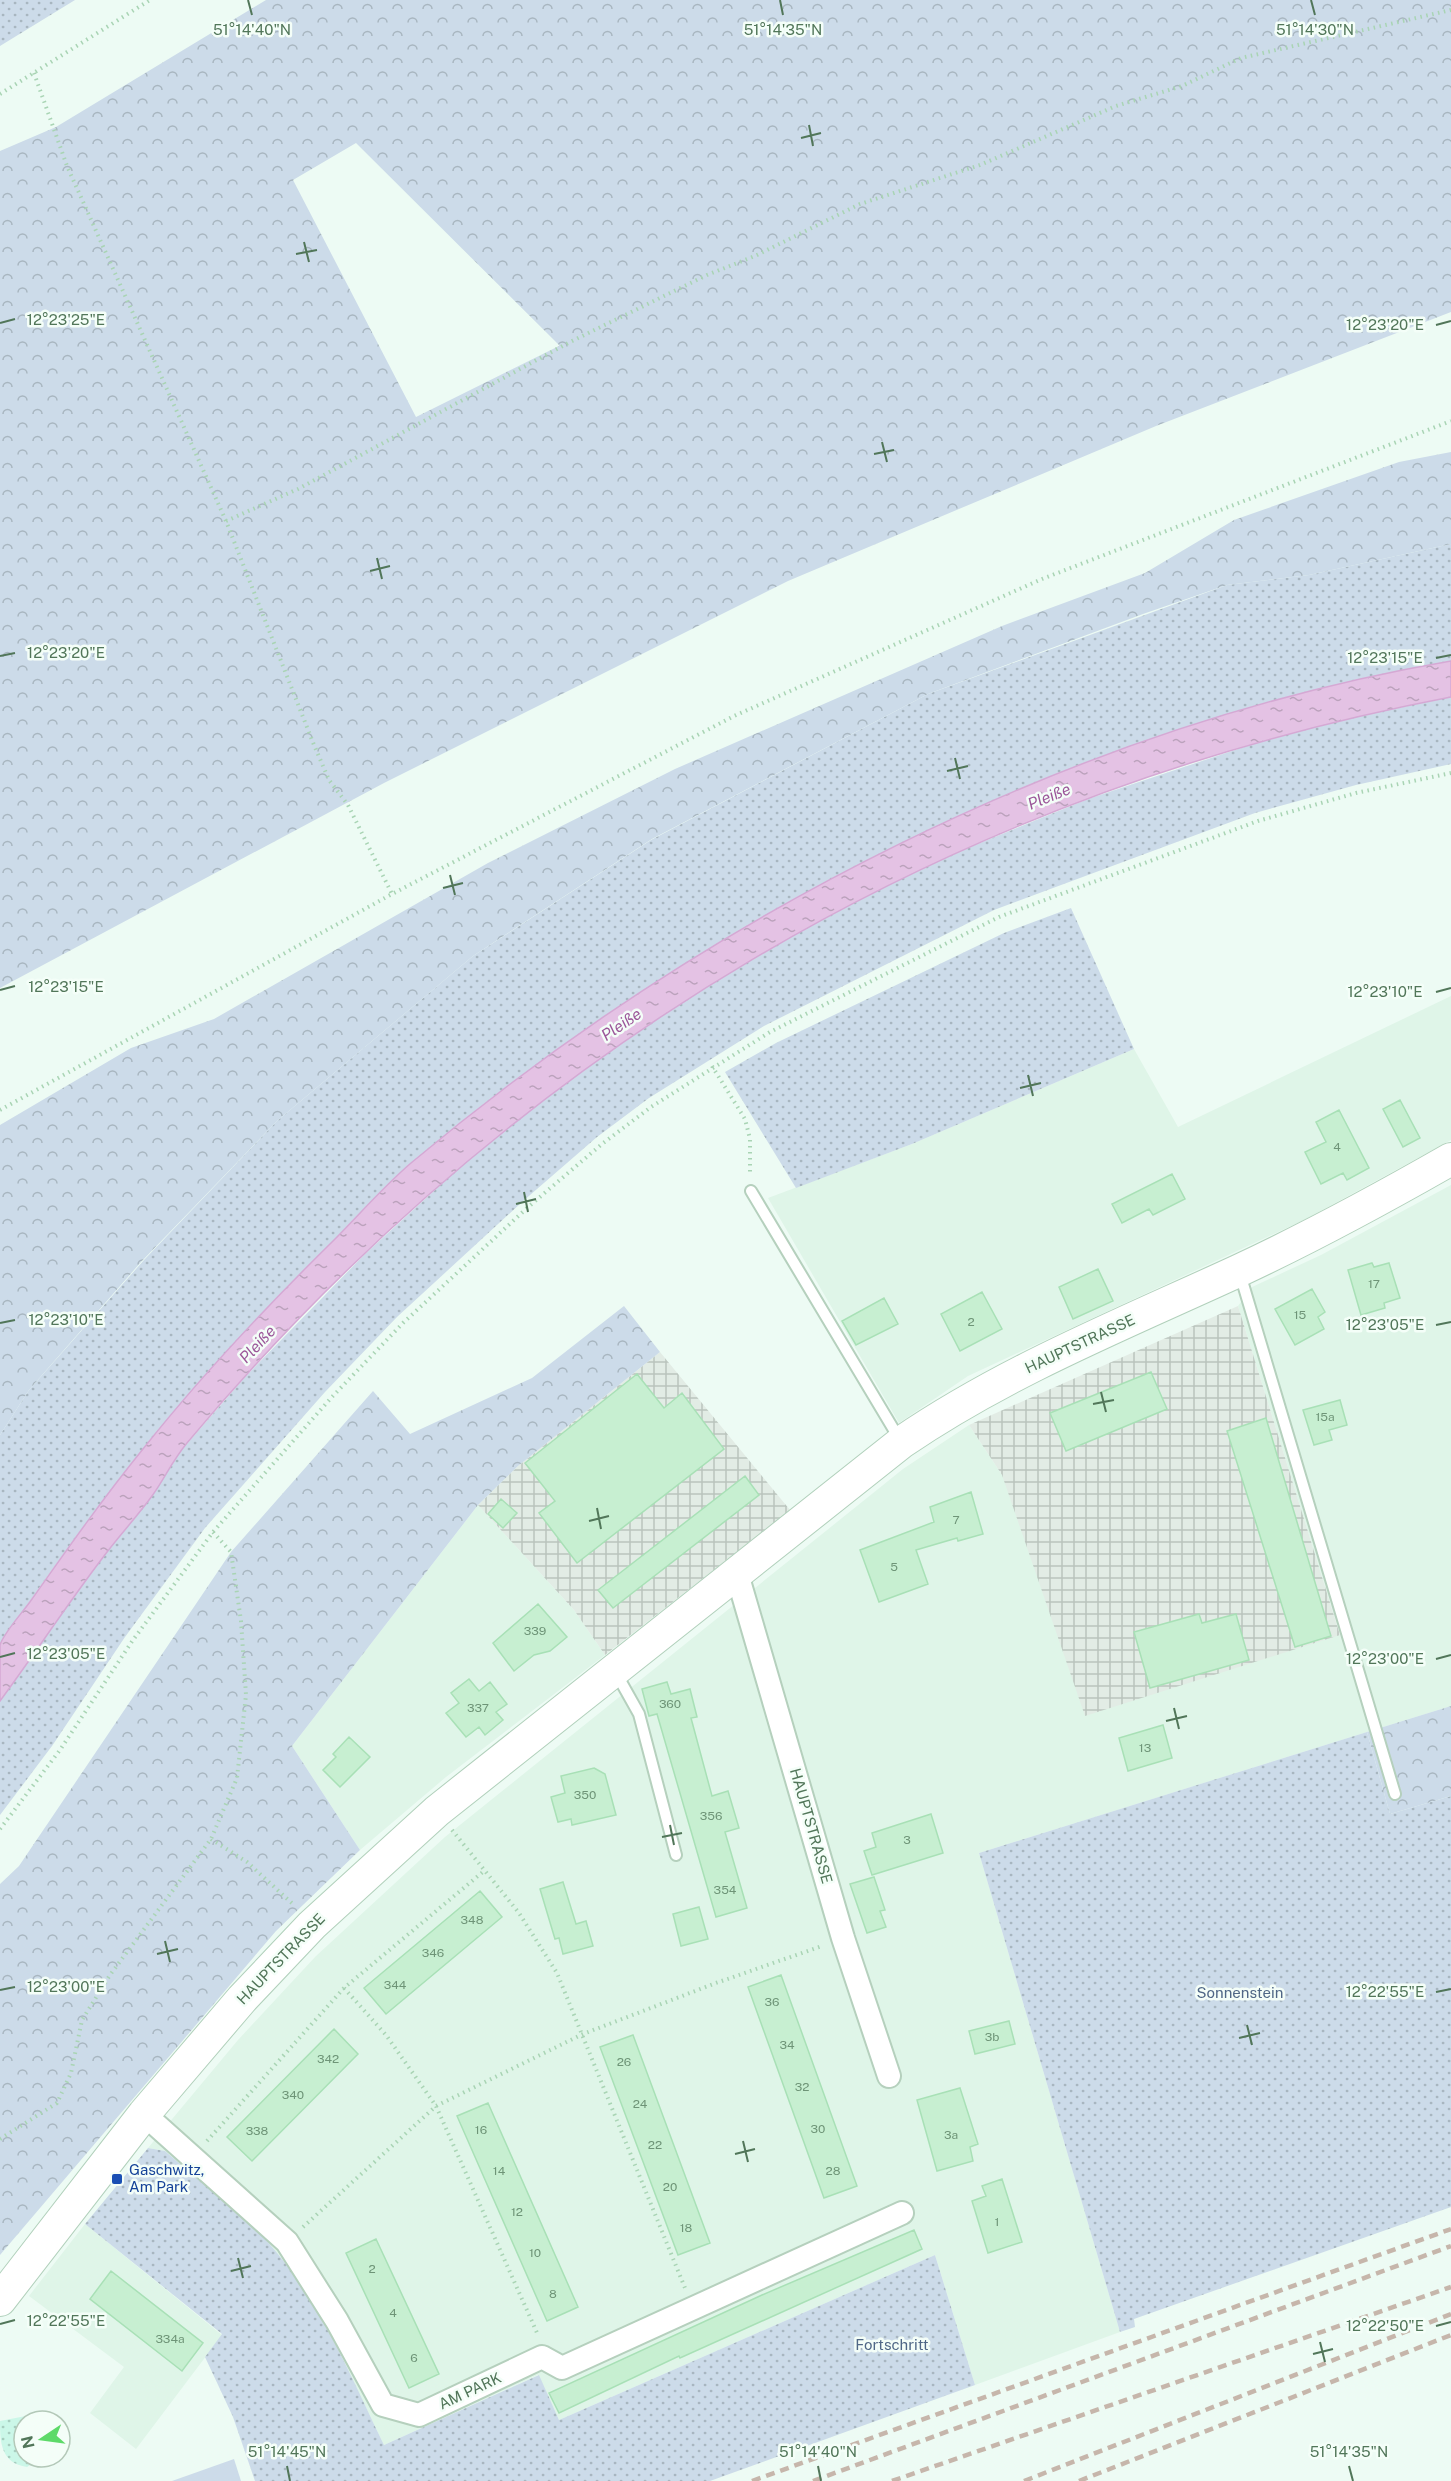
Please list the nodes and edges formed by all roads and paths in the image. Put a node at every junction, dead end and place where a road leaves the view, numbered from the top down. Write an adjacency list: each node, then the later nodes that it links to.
1 (150, 0): 3 (path)
2 (1451, 10): 6 (path)
3 (34, 73): 4 (path); 6 (path)
4 (0, 94)
5 (1451, 421): 8 (path)
6 (226, 521): 8 (path)
7 (1451, 772): 9 (path)
8 (392, 894): 10 (path)
9 (712, 1066): 12 (path); 15 (path)
10 (0, 1110)
11 (1451, 1159): 13 (main road, HAUPTSTRASSE)
12 (751, 1191): 14 (lane)
13 (1239, 1271): 14 (main road, HAUPTSTRASSE); 18 (lane)
14 (902, 1442): 16 (main road, HAUPTSTRASSE)
15 (213, 1532): 20 (path); 21 (path)
16 (737, 1574): 17 (main road, HAUPTSTRASSE); 25 (street, HAUPTSTRASSE)
17 (614, 1671): 19 (main road, HAUPTSTRASSE); 22 (lane)
18 (1395, 1794)
19 (437, 1811): 23 (path); 24 (main road, HAUPTSTRASSE)
20 (0, 1829)
21 (211, 1839): 24 (path); 31 (path)
22 (676, 1855)
23 (485, 1870): 26 (path); 27 (path)
24 (312, 1925): 30 (main road, HAUPTSTRASSE)
25 (843, 1938): 27 (path); 28 (street, HAUPTSTRASSE)
26 (344, 1988): 29 (path); 32 (path)
27 (583, 2034): 29 (path); 36 (path)
28 (890, 2076)
29 (436, 2106): 34 (path); 37 (path)
30 (144, 2114): 32 (street, AM PARK); 35 (main road, HAUPTSTRASSE)
31 (0, 2139)
32 (192, 2157): 34 (street, AM PARK)
33 (902, 2213): 36 (street)
34 (287, 2242): 37 (street, AM PARK)
35 (0, 2300)
36 (693, 2309): 37 (street)
37 (542, 2357)

